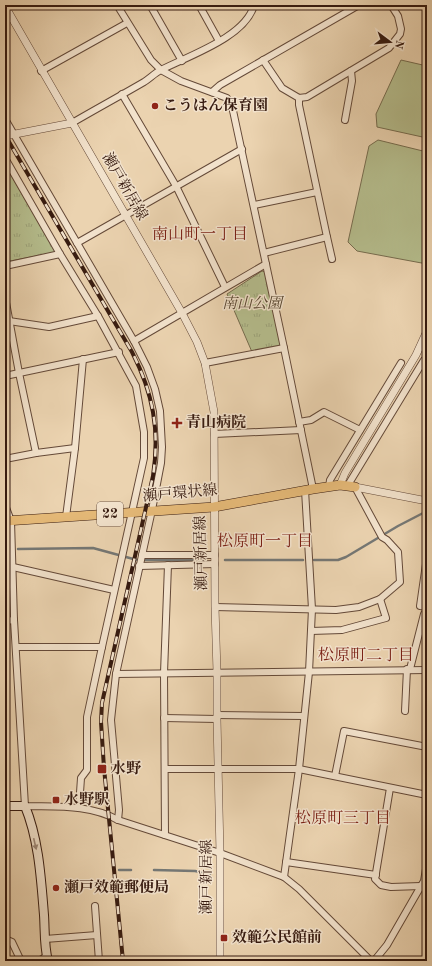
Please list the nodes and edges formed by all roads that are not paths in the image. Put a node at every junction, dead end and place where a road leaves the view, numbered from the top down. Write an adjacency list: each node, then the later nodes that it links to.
1 (117, 5): 8 (street)
2 (150, 5): 11 (street)
3 (199, 5): 9 (street)
4 (254, 5): 9 (street)
5 (359, 5): 10 (street)
6 (391, 5): 14 (street)
7 (5, 6): 13 (street, 瀬戸新居線)
8 (127, 23): 12 (street); 13 (street)
9 (219, 41): 11 (street)
10 (263, 60): 15 (street); 17 (street)
11 (182, 61): 12 (street)
12 (161, 70): 15 (street); 16 (street)
13 (41, 71): 20 (street, 瀬戸新居線)
14 (351, 71): 17 (street); 19 (street)
15 (212, 92): 23 (street)
16 (122, 94): 20 (street); 25 (street)
17 (299, 98): 26 (street)
18 (5, 119): 21 (street)
19 (345, 120)
20 (72, 123): 21 (street); 28 (street, 瀬戸新居線)
21 (13, 134): 22 (street); 30 (street)
22 (5, 136)
23 (242, 149): 25 (street); 27 (street)
24 (5, 158): 32 (street)
25 (176, 186): 28 (street); 36 (street)
26 (317, 192): 27 (street); 29 (street)
27 (254, 205): 31 (street)
28 (126, 214): 30 (street); 38 (street, 瀬戸新居線)
29 (326, 237): 31 (street); 33 (street)
30 (77, 243): 42 (street)
31 (264, 253): 34 (street)
32 (60, 254): 35 (street); 39 (street)
33 (332, 260)
34 (266, 264): 36 (street); 43 (street)
35 (5, 266)
36 (226, 287): 38 (street)
37 (5, 297): 40 (street)
38 (182, 313): 42 (street); 47 (street, 瀬戸新居線)
39 (98, 316): 40 (street); 44 (street)
40 (9, 321): 49 (street)
41 (427, 331): 59 (street)
42 (134, 341): 64 (street)
43 (284, 348): 47 (street); 51 (street)
44 (118, 352): 45 (street); 65 (street)
45 (83, 359): 49 (street); 55 (street)
46 (427, 359): 59 (street)
47 (204, 363): 54 (street, 瀬戸新居線)
48 (401, 363): 53 (street)
49 (19, 373): 50 (street); 56 (street)
50 (5, 376)
51 (299, 422): 52 (street); 53 (street)
52 (301, 430): 54 (street); 60 (street)
53 (360, 430): 58 (street)
54 (214, 434): 63 (street, 瀬戸新居線)
55 (74, 448): 56 (street); 66 (street)
56 (36, 453): 57 (street)
57 (5, 459)
58 (329, 486): 59 (main road, 瀬戸環状線 / 22); 60 (main road, 瀬戸環状線 / 22)
59 (348, 486): 61 (street); 77 (street)
60 (309, 489): 63 (main road, 瀬戸環状線 / 22); 80 (street)
61 (427, 501)
62 (5, 505): 67 (street)
63 (214, 507): 64 (main road, 瀬戸環状線 / 22); 68 (street, 瀬戸新居線)
64 (152, 510): 65 (main road, 瀬戸環状線 / 22); 69 (street)
65 (133, 512): 66 (main road, 瀬戸環状線 / 22); 76 (street)
66 (66, 517): 67 (main road, 瀬戸環状線 / 22)
67 (8, 521): 74 (street)
68 (215, 555): 69 (street); 71 (street, 瀬戸新居線)
69 (142, 556): 72 (street)
70 (427, 557): 79 (street)
71 (215, 564): 73 (street); 78 (street, 瀬戸新居線)
72 (140, 565): 73 (street); 92 (street)
73 (168, 565): 91 (street)
74 (13, 570): 75 (street); 76 (street); 82 (street)
75 (5, 573)
76 (114, 590): 86 (street)
77 (380, 599): 80 (street); 84 (street)
78 (215, 607): 80 (street); 89 (street, 瀬戸新居線)
79 (427, 607)
80 (312, 609): 84 (street)
81 (424, 614): 87 (street)
82 (14, 620): 83 (street); 85 (street)
83 (5, 621)
84 (311, 631): 90 (street)
85 (16, 647): 86 (street); 105 (street)
86 (102, 647): 106 (street)
87 (409, 669): 88 (street); 90 (street); 93 (street)
88 (427, 670)
89 (217, 672): 90 (street); 91 (street); 95 (street, 瀬戸新居線)
90 (309, 672): 94 (street)
91 (164, 673): 92 (street); 96 (street)
92 (116, 674): 107 (street)
93 (405, 711)
94 (304, 716): 95 (street); 100 (street)
95 (217, 717): 96 (street); 99 (street, 瀬戸新居線)
96 (164, 718): 98 (street)
97 (427, 747): 101 (street)
98 (165, 769): 99 (street); 108 (street)
99 (218, 769): 100 (street); 109 (street, 瀬戸新居線)
100 (299, 769): 101 (street); 110 (street)
101 (335, 776): 102 (street)
102 (390, 788): 103 (street); 112 (street)
103 (427, 795)
104 (5, 806): 105 (main road)
105 (25, 806): 106 (street); 118 (main road, one-way to 118)
106 (79, 807): 107 (street)
107 (118, 820): 108 (street)
108 (165, 835): 109 (street)
109 (220, 853): 113 (street); 123 (street, 瀬戸新居線)
110 (286, 862): 112 (street); 113 (street)
111 (427, 862): 114 (street)
112 (376, 876): 114 (street)
113 (284, 877): 124 (street)
114 (421, 886): 125 (street)
115 (95, 906): 116 (street)
116 (97, 935): 118 (street); 122 (street)
117 (5, 939): 120 (street)
118 (45, 939): 119 (main road)
119 (47, 959): 121 (street)
120 (21, 961)
121 (39, 961)
122 (99, 961)
123 (220, 961)
124 (371, 961)
125 (374, 961)

